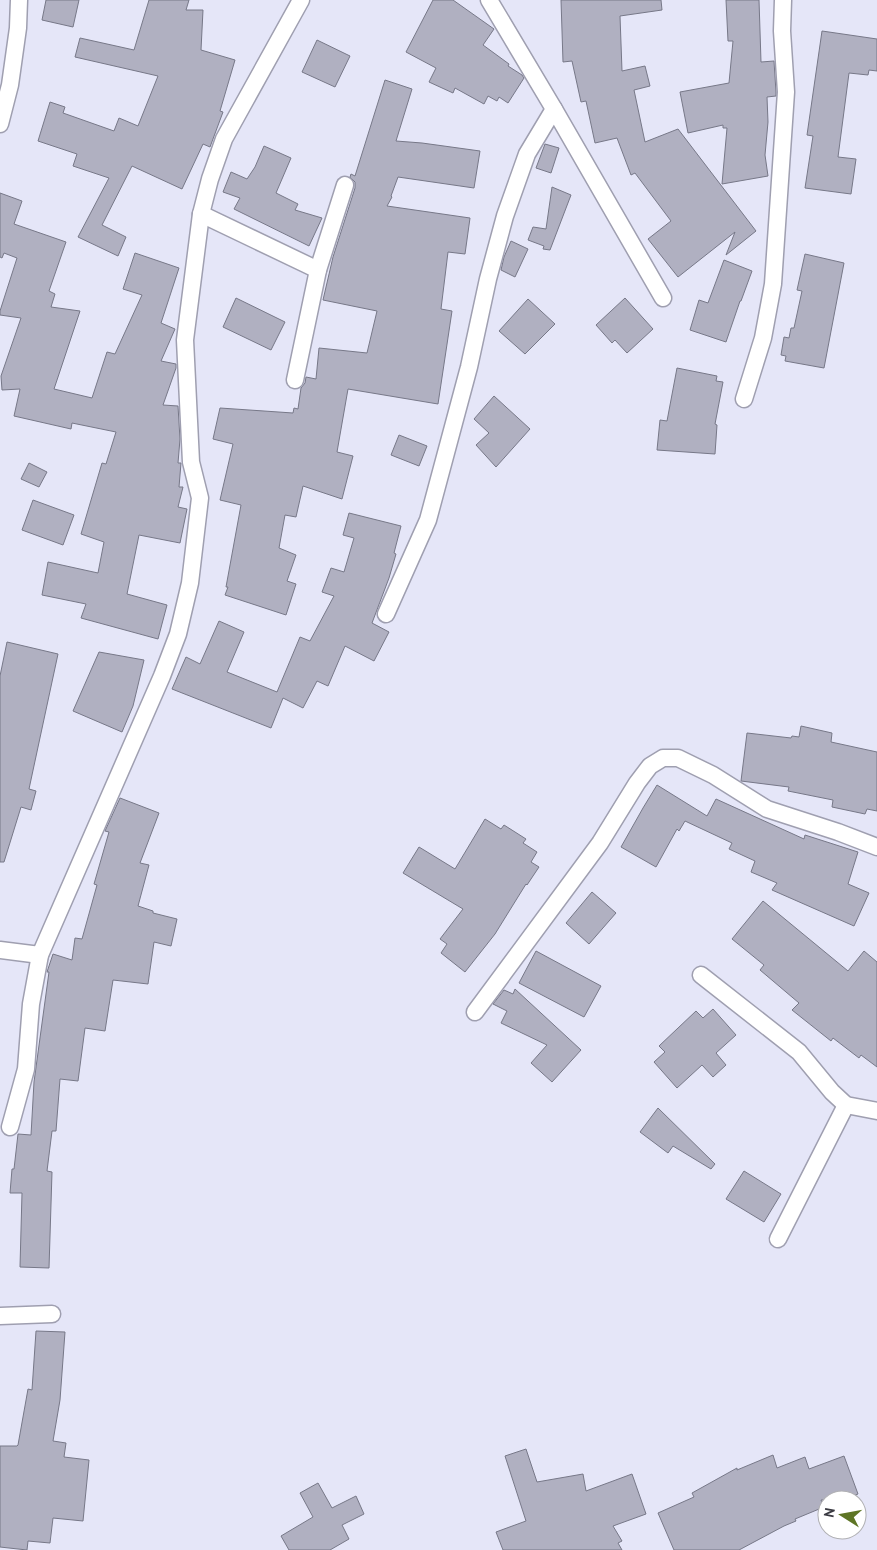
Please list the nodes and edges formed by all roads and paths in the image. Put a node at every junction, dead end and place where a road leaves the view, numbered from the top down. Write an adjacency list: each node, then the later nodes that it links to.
1 (18, 0): 6 (street)
2 (301, 0): 8 (street)
3 (489, 0): 5 (street)
4 (783, 0): 12 (street)
5 (554, 109): 10 (street); 13 (street)
6 (0, 124)
7 (345, 185): 9 (street)
8 (201, 214): 9 (street); 16 (street)
9 (318, 270): 11 (street)
10 (663, 298)
11 (295, 380)
12 (744, 399)
13 (386, 614)
14 (877, 847): 18 (street)
15 (0, 950): 16 (street)
16 (40, 955): 21 (street)
17 (701, 975): 19 (street)
18 (475, 1012)
19 (846, 1106): 20 (street); 22 (street)
20 (877, 1111)
21 (10, 1127)
22 (778, 1239)
23 (52, 1314): 24 (street)
24 (0, 1316)

